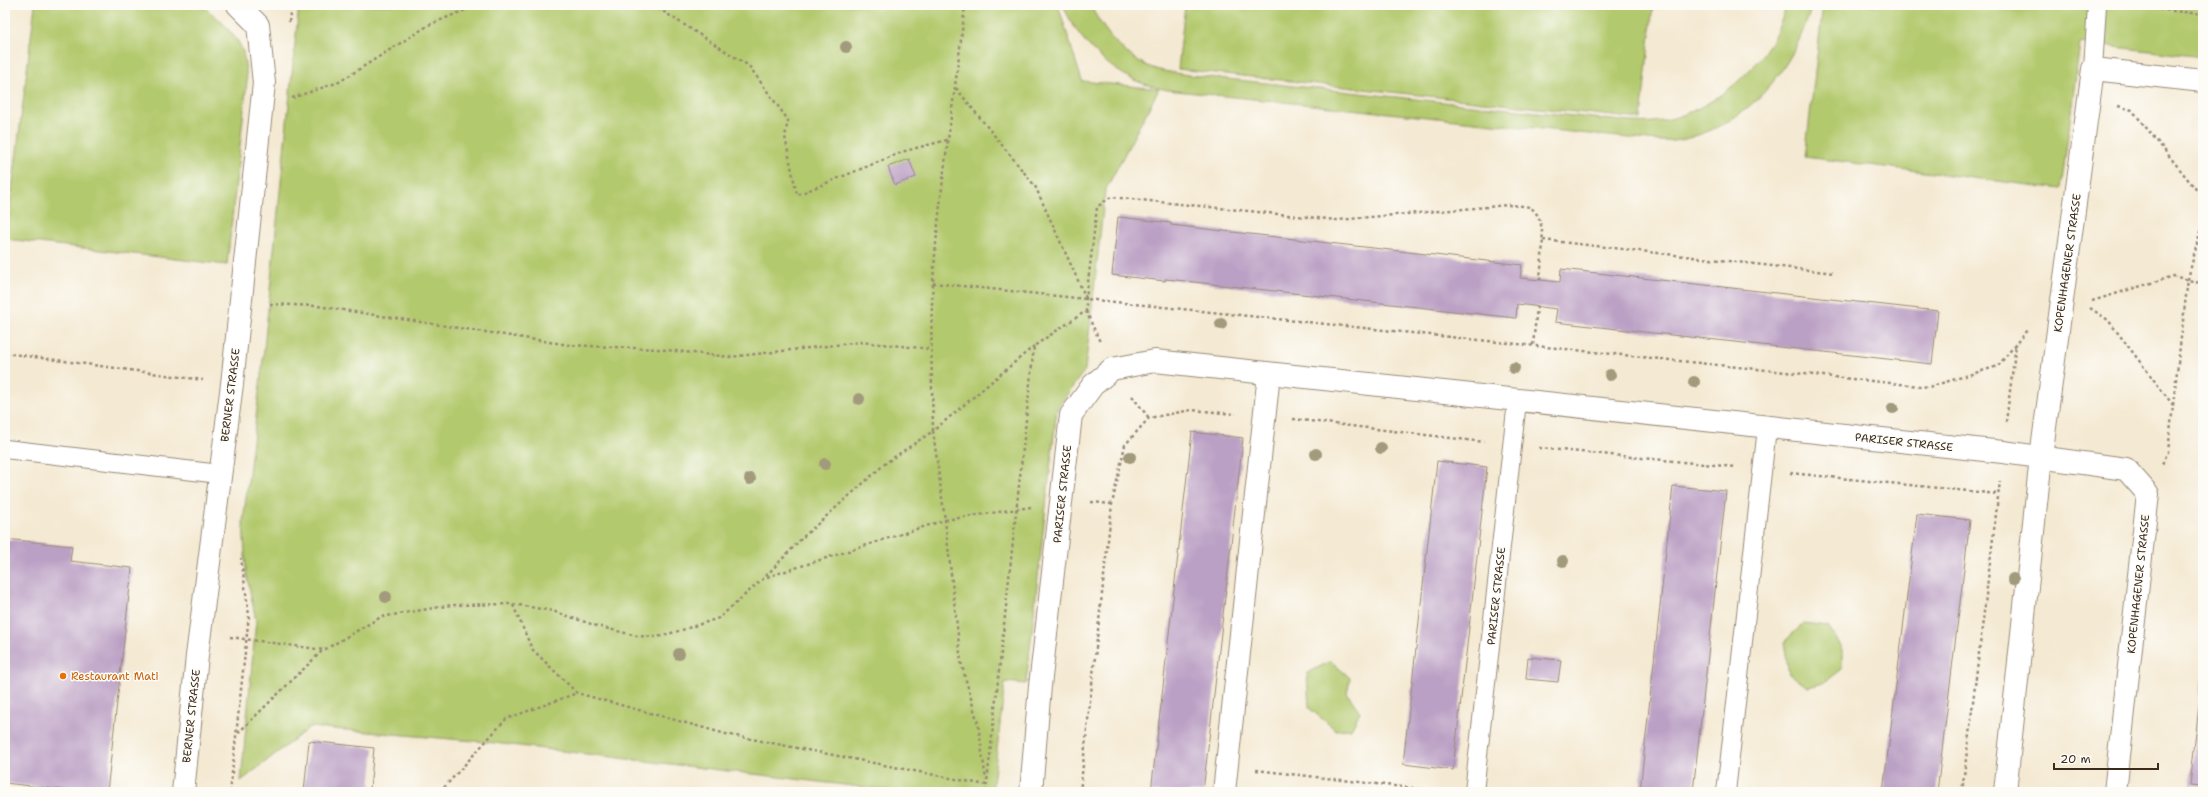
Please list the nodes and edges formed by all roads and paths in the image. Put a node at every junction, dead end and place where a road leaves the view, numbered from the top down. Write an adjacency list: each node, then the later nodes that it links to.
1 (238, 5): 33 (street, BERNER STRASSE)
2 (477, 5): 12 (path)
3 (653, 5): 13 (path)
4 (965, 5): 10 (path)
5 (2098, 5): 8 (lane)
6 (2121, 6): 7 (path)
7 (2203, 14)
8 (2093, 69): 9 (street); 11 (street, KOPENHAGENER STRASSE)
9 (2203, 81)
10 (956, 88): 13 (path); 22 (path)
11 (2090, 97): 14 (path); 26 (street, KOPENHAGENER STRASSE)
12 (288, 99)
13 (947, 140): 20 (path)
14 (2203, 198)
15 (2203, 220): 18 (path)
16 (1543, 240): 17 (path); 19 (path); 22 (path)
17 (1834, 273)
18 (2188, 279): 21 (path); 23 (path); 35 (path)
19 (1540, 280)
20 (933, 282): 22 (path); 30 (path)
21 (2203, 284)
22 (1086, 299): 28 (path); 29 (path)
23 (2083, 303): 26 (path); 35 (path)
24 (262, 304): 30 (path)
25 (1537, 307): 28 (path)
26 (2061, 310): 27 (path); 42 (street, KOPENHAGENER STRASSE)
27 (2016, 344): 28 (path); 41 (path)
28 (1532, 345)
29 (1034, 346): 38 (path); 49 (path)
30 (931, 349): 38 (path)
31 (5, 353): 33 (path)
32 (1269, 374): 34 (street, PARISER STRASSE); 36 (street); 47 (street, PARISER STRASSE)
33 (232, 384): 44 (street, BERNER STRASSE)
34 (1517, 401): 37 (street, PARISER STRASSE); 39 (lane, PARISER STRASSE)
35 (2173, 405): 46 (path)
36 (1265, 416): 39 (path); 48 (path); 56 (street)
37 (1767, 428): 41 (street, PARISER STRASSE); 43 (lane)
38 (933, 431): 50 (path); 51 (path)
39 (1512, 445): 43 (path); 66 (lane, PARISER STRASSE)
40 (5, 449): 44 (lane)
41 (2002, 452): 42 (street, PARISER STRASSE); 45 (path)
42 (2041, 458): 46 (street); 69 (street, KOPENHAGENER STRASSE)
43 (1763, 470): 45 (path); 67 (lane)
44 (220, 474): 53 (street, BERNER STRASSE)
45 (1998, 494): 68 (path)
46 (2148, 494): 70 (street, KOPENHAGENER STRASSE)
47 (1061, 499): 48 (path); 49 (path); 62 (street, PARISER STRASSE)
48 (1112, 504): 63 (path)
49 (1017, 510): 50 (path); 57 (path)
50 (945, 520): 51 (path); 57 (path)
51 (765, 577): 52 (path)
52 (513, 604): 54 (path); 55 (path)
53 (201, 633): 54 (path); 58 (street, BERNER STRASSE)
54 (324, 650): 59 (path)
55 (577, 693): 57 (path); 60 (path)
56 (1227, 767): 64 (street); 65 (path)
57 (986, 785): 61 (path)
58 (183, 792)
59 (230, 792)
60 (440, 792)
61 (986, 792)
62 (1031, 792)
63 (1080, 792)
64 (1224, 792)
65 (1446, 792)
66 (1474, 792)
67 (1726, 792)
68 (1962, 792)
69 (2005, 792)
70 (2115, 792)

